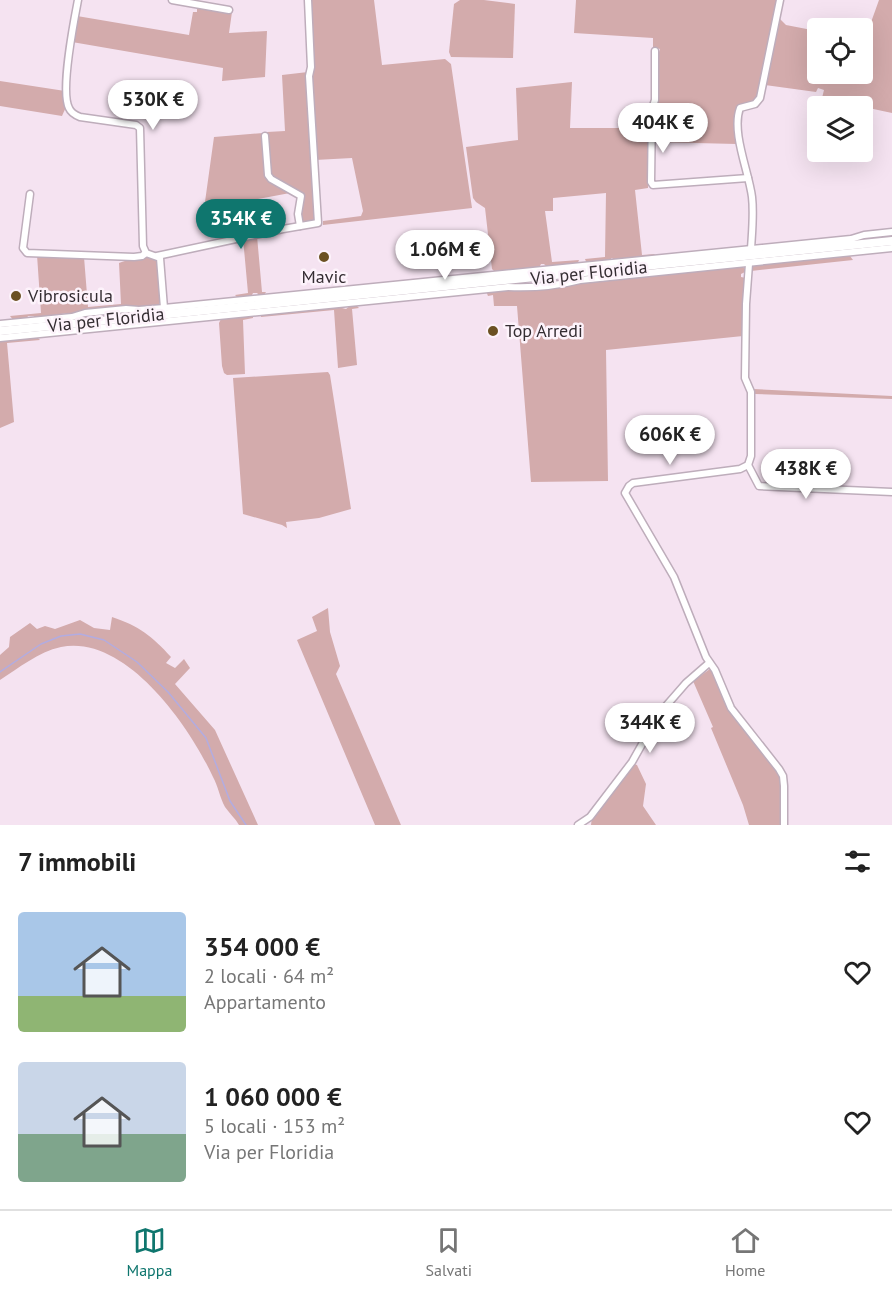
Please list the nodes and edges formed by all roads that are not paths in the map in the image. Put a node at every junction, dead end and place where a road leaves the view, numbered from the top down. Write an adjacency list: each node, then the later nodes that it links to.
1 (78, 0): 15 (street)
2 (172, 0): 5 (street)
3 (308, 0): 10 (street)
4 (780, 0): 8 (street)
5 (229, 10)
6 (655, 51): 8 (street)
7 (265, 136): 10 (street)
8 (748, 178): 14 (street)
9 (30, 194): 15 (street)
10 (300, 226): 16 (street)
11 (892, 232): 14 (street)
12 (892, 241): 20 (main road, Via per Floridia)
13 (892, 248): 17 (street)
14 (751, 249): 18 (street)
15 (146, 253): 16 (street)
16 (158, 256): 18 (street)
17 (749, 264): 21 (street); 22 (street)
18 (165, 308): 19 (street)
19 (0, 324)
20 (0, 331)
21 (0, 338)
22 (748, 465): 23 (street); 24 (street)
23 (892, 492)
24 (709, 663): 25 (street); 26 (street)
25 (578, 825)
26 (784, 825)

